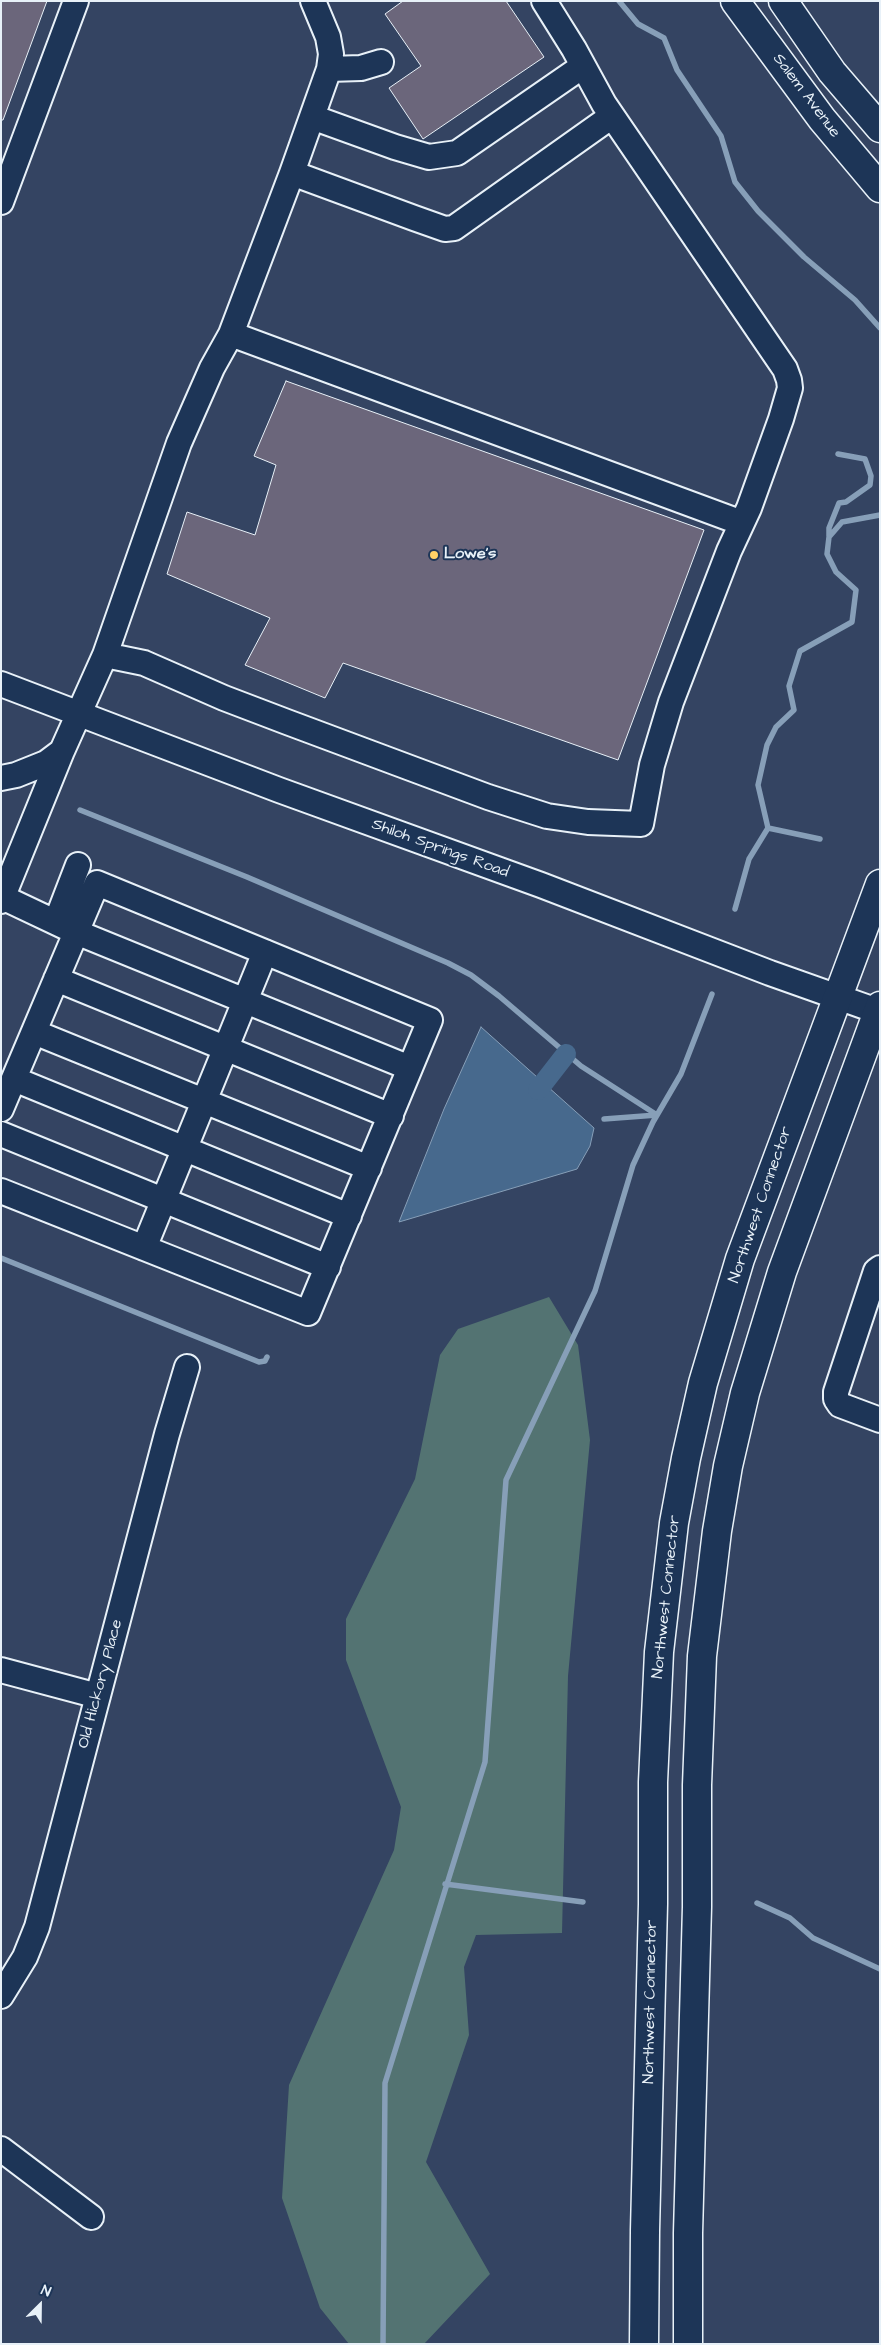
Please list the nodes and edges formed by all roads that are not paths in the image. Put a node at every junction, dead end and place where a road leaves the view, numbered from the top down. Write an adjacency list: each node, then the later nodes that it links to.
1 (76, 1): 14 (street)
2 (544, 1): 7 (street)
3 (735, 1): 13 (highway, Salem Avenue)
4 (783, 1): 11 (highway)
5 (314, 2): 8 (street)
6 (381, 62): 8 (street)
7 (583, 66): 9 (street); 10 (street)
8 (329, 69): 10 (street)
9 (612, 116): 12 (street); 16 (street)
10 (312, 117): 12 (street)
11 (880, 128)
12 (292, 173): 15 (street)
13 (880, 188)
14 (1, 202)
15 (231, 334): 16 (street); 17 (street)
16 (742, 523): 17 (street)
17 (105, 655): 19 (street)
18 (1, 684): 19 (street, Shiloh Springs Road)
19 (79, 714): 20 (street); 28 (street, Shiloh Springs Road)
20 (62, 751): 21 (street); 24 (street)
21 (1, 778)
22 (78, 865): 25 (street)
23 (880, 884): 28 (highway, Northwest Connector)
24 (2, 899): 25 (street)
25 (66, 927): 26 (street); 27 (street); 29 (street)
26 (265, 952): 29 (street); 33 (street)
27 (56, 980): 31 (street); 32 (street)
28 (837, 997): 30 (street, Shiloh Springs Road); 54 (highway, Northwest Connector)
29 (245, 1000): 32 (street); 33 (street)
30 (879, 1010): 55 (highway)
31 (34, 1032): 34 (street); 35 (street)
32 (225, 1048): 35 (street); 37 (street)
33 (410, 1068): 37 (street)
34 (14, 1080): 36 (street); 39 (street)
35 (204, 1101): 39 (street); 40 (street)
36 (1, 1109)
37 (391, 1116): 40 (street)
38 (1, 1134): 42 (street)
39 (184, 1149): 42 (street); 43 (street)
40 (369, 1168): 43 (street)
41 (1, 1191): 44 (street)
42 (163, 1201): 44 (street); 45 (street)
43 (349, 1216): 45 (street)
44 (144, 1248): 45 (street)
45 (328, 1267)
46 (880, 1268): 48 (street)
47 (187, 1367): 50 (street, Old Hickory Place)
48 (880, 1420)
49 (1, 1670): 50 (street)
50 (98, 1696): 51 (street, Old Hickory Place)
51 (1, 1996)
52 (1, 2149): 53 (street)
53 (90, 2217)
54 (644, 2344)
55 (688, 2344)

